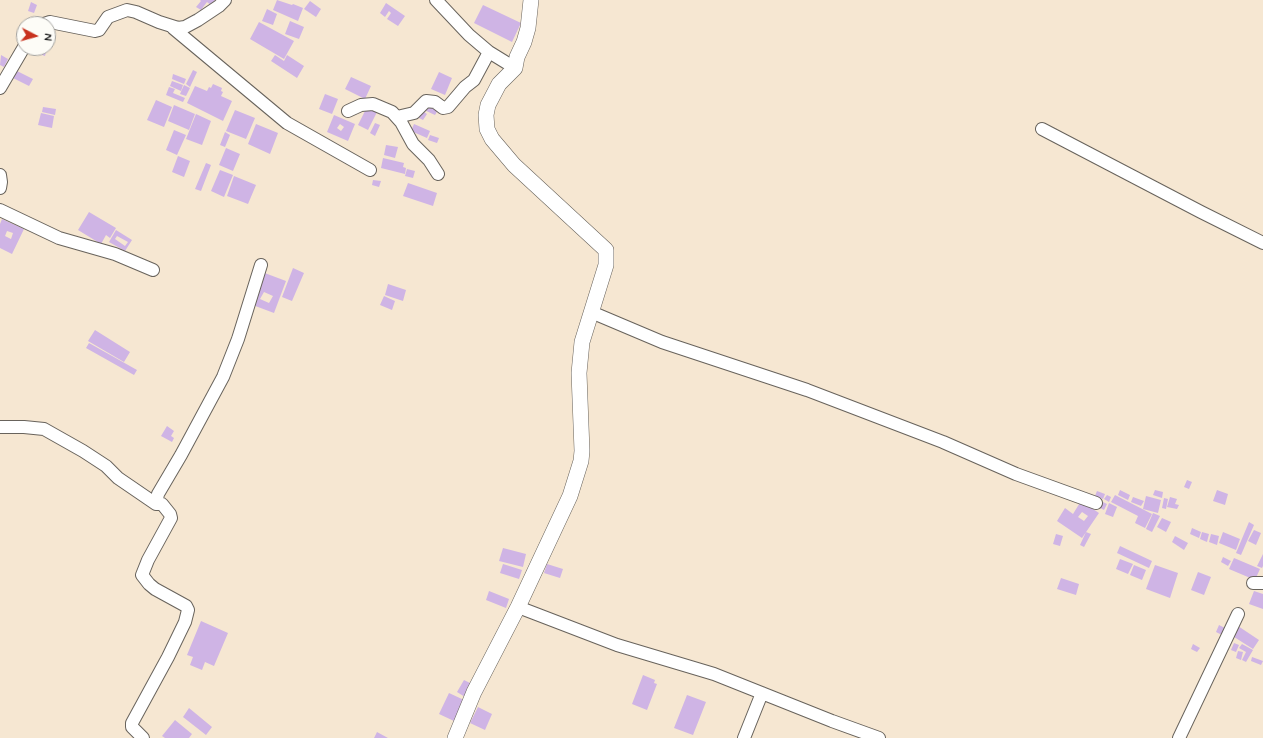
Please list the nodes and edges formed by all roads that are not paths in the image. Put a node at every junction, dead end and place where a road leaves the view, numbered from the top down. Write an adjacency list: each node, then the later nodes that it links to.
1 (225, 0): 5 (street)
2 (436, 0): 6 (street)
3 (531, 0): 8 (street)
4 (56, 23): 5 (street)
5 (173, 28): 13 (street)
6 (489, 52): 8 (street); 11 (street)
7 (19, 56): 9 (street)
8 (515, 68): 21 (street)
9 (0, 88)
10 (348, 111): 11 (street)
11 (397, 117): 14 (street)
12 (1042, 129): 18 (street)
13 (370, 170)
14 (438, 174)
15 (0, 175): 16 (street)
16 (0, 188)
17 (0, 210): 20 (street)
18 (1263, 243)
19 (261, 265): 24 (street)
20 (153, 270)
21 (590, 312): 23 (street); 25 (street)
22 (0, 427): 24 (street)
23 (1096, 502)
24 (156, 504): 28 (street)
25 (518, 607): 27 (street); 29 (street)
26 (1238, 614): 32 (street)
27 (762, 693): 30 (street); 31 (street)
28 (143, 738)
29 (455, 738)
30 (744, 738)
31 (879, 738)
32 (1179, 738)

